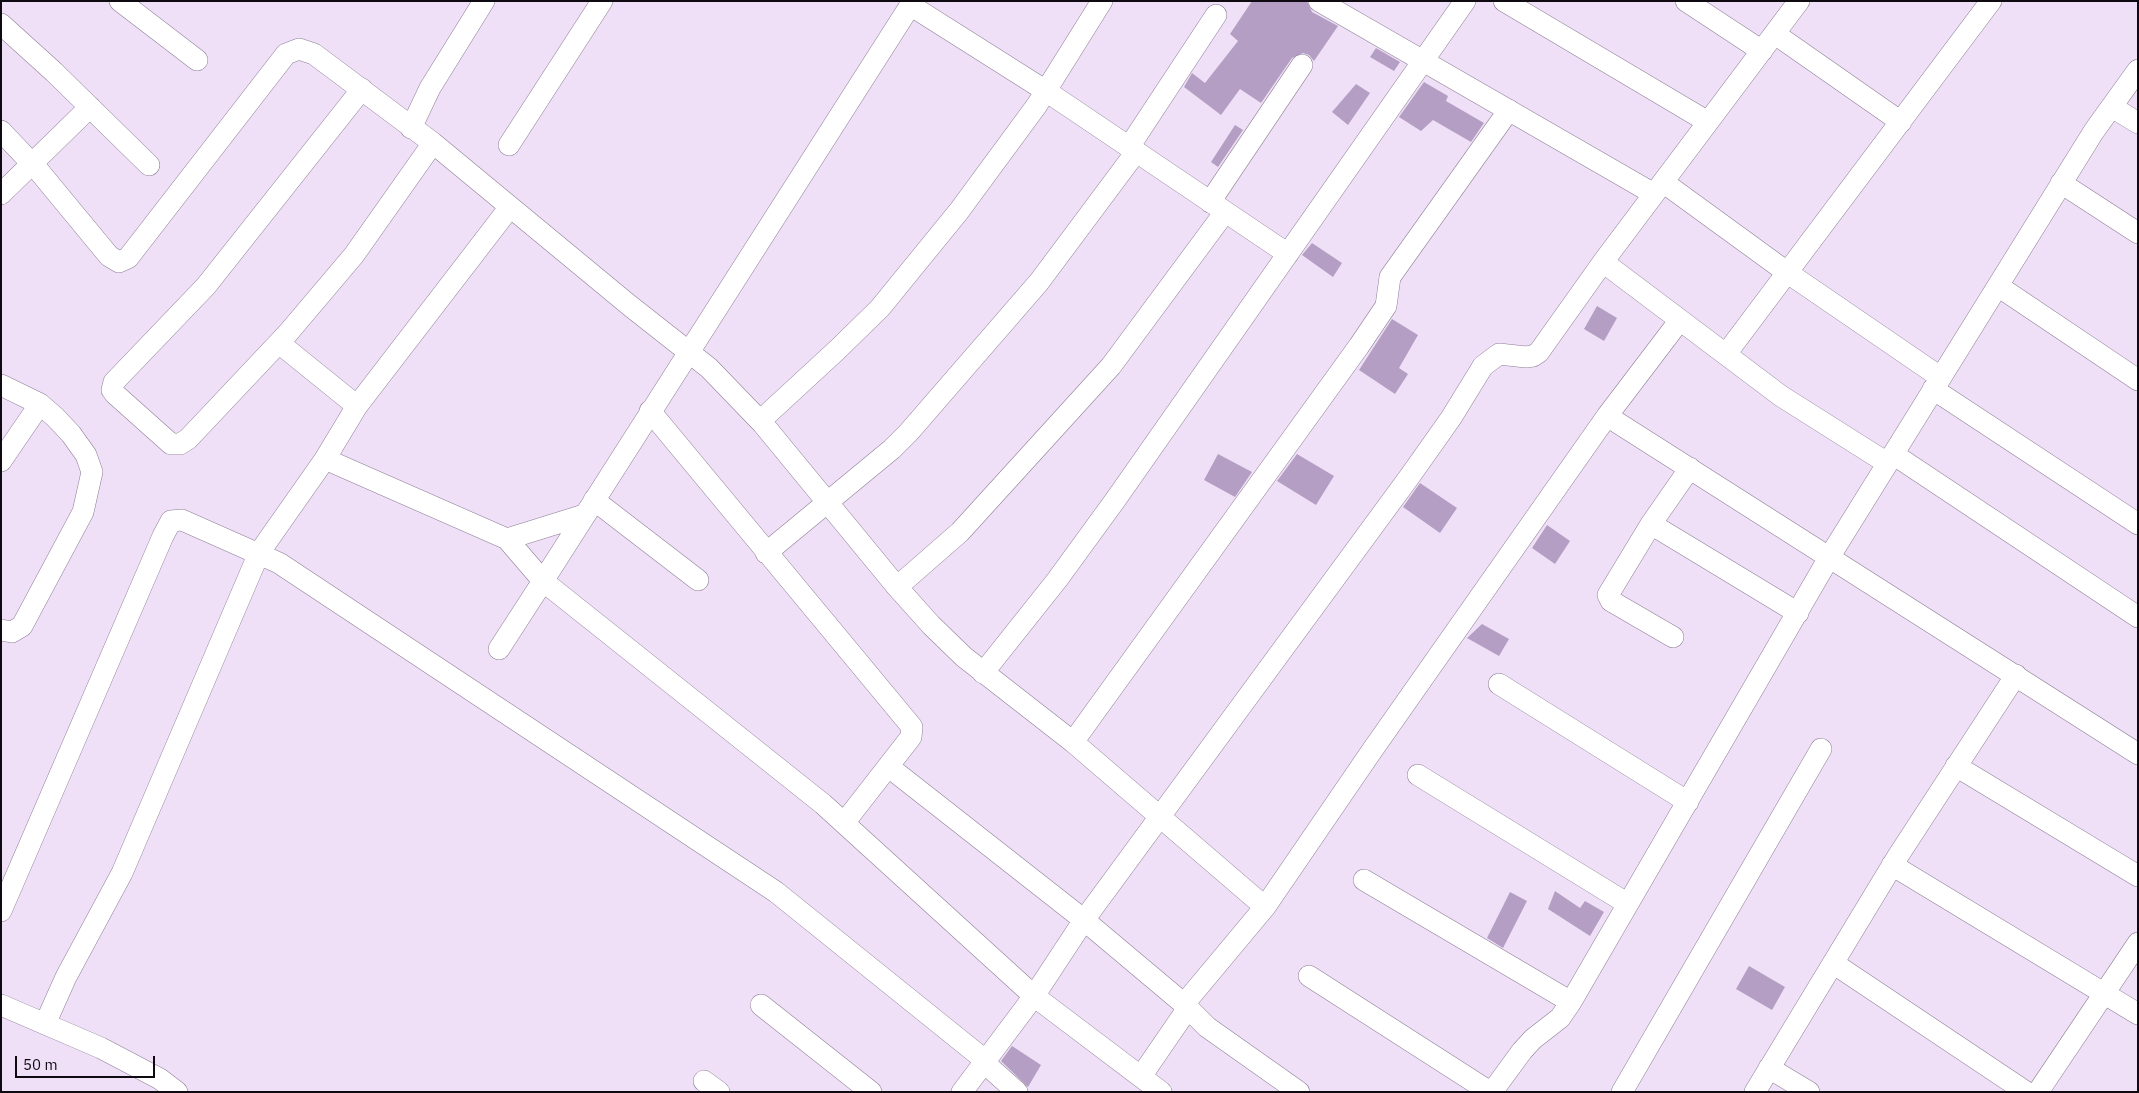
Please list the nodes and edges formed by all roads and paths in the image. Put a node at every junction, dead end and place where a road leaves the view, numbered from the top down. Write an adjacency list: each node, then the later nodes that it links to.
1 (120, 1): 16 (street)
2 (484, 1): 28 (street)
3 (602, 1): 31 (street)
4 (1102, 1): 21 (street)
5 (1319, 1): 17 (street)
6 (1465, 1): 17 (street)
7 (1504, 1): 25 (street)
8 (1686, 1): 15 (street)
9 (1799, 1): 14 (street)
10 (1991, 1): 26 (street)
11 (912, 3): 21 (street); 47 (street)
12 (1216, 15): 32 (street)
13 (1, 24): 22 (street)
14 (1775, 34): 15 (street); 26 (street)
15 (1762, 51): 25 (street)
16 (197, 60)
17 (1422, 62): 24 (street); 41 (street)
18 (1302, 65): 39 (street)
19 (2138, 70): 23 (street)
20 (362, 89): 28 (street); 33 (street); 46 (street)
21 (1046, 91): 32 (street); 56 (street)
22 (90, 107): 33 (street); 34 (street)
23 (2112, 107): 27 (street); 35 (street)
24 (1509, 110): 36 (street); 80 (street)
25 (1708, 122): 36 (street)
26 (1901, 122): 43 (street)
27 (2138, 123)
28 (411, 128): 30 (street)
29 (1, 131): 33 (street)
30 (433, 143): 38 (street); 46 (street)
31 (509, 145)
32 (1133, 149): 39 (street); 61 (street)
33 (33, 165): 37 (street)
34 (149, 165)
35 (2061, 183): 40 (street); 44 (street)
36 (1658, 188): 42 (street); 43 (street)
37 (1, 194)
38 (510, 207): 47 (street); 53 (street)
39 (1218, 207): 41 (street); 71 (street)
40 (2138, 233)
41 (1288, 254): 77 (street)
42 (1603, 262): 45 (street); 87 (street)
43 (1788, 273): 48 (street); 50 (street)
44 (1998, 286): 49 (street); 50 (street)
45 (1680, 320): 48 (street); 55 (street)
46 (279, 343): 53 (street)
47 (689, 352): 54 (street); 56 (street)
48 (1726, 354): 58 (street)
49 (2138, 380)
50 (1937, 383): 58 (street); 64 (street)
51 (1, 385): 52 (street)
52 (40, 404): 59 (street); 74 (street)
53 (357, 406): 57 (street)
54 (650, 411): 62 (street); 67 (street)
55 (1607, 416): 60 (street); 93 (street)
56 (760, 421): 61 (street)
57 (325, 459): 65 (street); 66 (street)
58 (1890, 459): 68 (street); 73 (street)
59 (1, 461)
60 (1690, 468): 63 (street); 68 (street)
61 (828, 501): 67 (street); 71 (street)
62 (589, 508): 65 (street); 69 (street); 70 (street)
63 (1651, 524): 72 (street); 75 (street)
64 (2138, 524)
65 (507, 539): 70 (street)
66 (259, 553): 94 (street); 106 (street); 107 (street)
67 (766, 553): 84 (street)
68 (1830, 556): 72 (street); 78 (street)
69 (698, 580)
70 (543, 581): 76 (street); 88 (street)
71 (897, 587): 77 (street)
72 (1798, 613): 86 (street)
73 (2138, 617)
74 (1, 630)
75 (1673, 637)
76 (499, 649)
77 (983, 673): 80 (street)
78 (2016, 675): 82 (street); 83 (street)
79 (1499, 684): 86 (street)
80 (1073, 742): 87 (street)
81 (1821, 749): 117 (street)
82 (2138, 754)
83 (1956, 766): 89 (street); 90 (street)
84 (889, 767): 88 (street); 95 (street)
85 (1418, 775): 92 (street)
86 (1688, 802): 92 (street)
87 (1162, 816): 93 (street); 95 (street)
88 (844, 823): 100 (street)
89 (1892, 865): 97 (street); 99 (street)
90 (2138, 876)
91 (1364, 880): 101 (street)
92 (1628, 904): 101 (street)
93 (1265, 907): 104 (street)
94 (1, 911)
95 (1084, 920): 100 (street); 104 (street)
96 (2138, 943): 99 (street)
97 (1833, 963): 108 (street); 120 (street)
98 (1309, 976): 116 (street)
99 (2104, 994): 105 (street); 121 (street)
100 (1034, 996): 107 (street); 109 (street)
101 (1571, 1002): 116 (street)
102 (1, 1005): 106 (street)
103 (760, 1005): 111 (street)
104 (1186, 1006): 109 (street); 115 (street)
105 (2138, 1014)
106 (45, 1024): 110 (street)
107 (986, 1061): 112 (street); 113 (street)
108 (1769, 1068): 118 (street); 119 (street)
109 (1142, 1075): 114 (street)
110 (177, 1092)
111 (871, 1092)
112 (962, 1092)
113 (1017, 1092)
114 (1162, 1092)
115 (1299, 1092)
116 (1491, 1092)
117 (1622, 1092)
118 (1755, 1092)
119 (1809, 1092)
120 (2026, 1092)
121 (2038, 1092)

